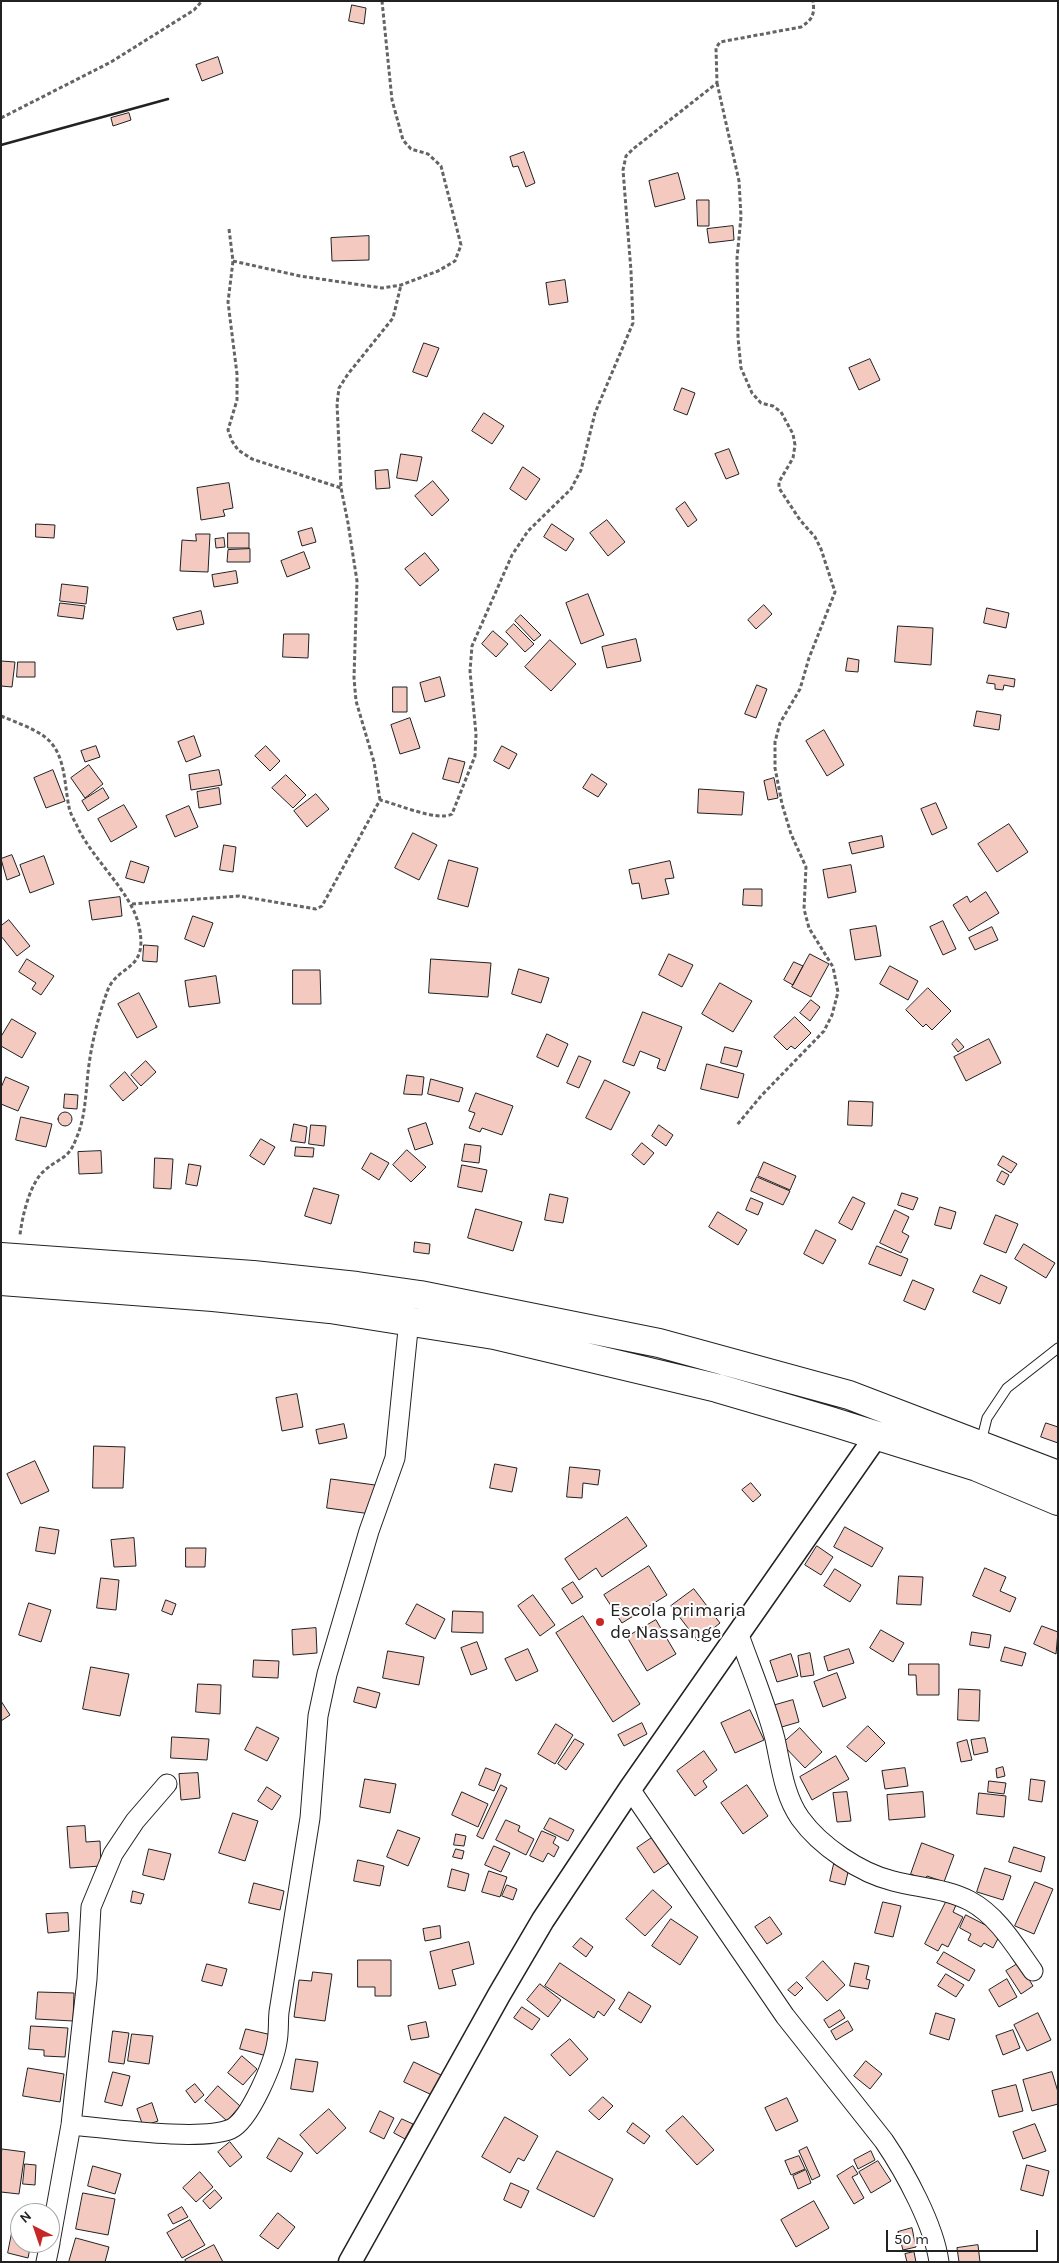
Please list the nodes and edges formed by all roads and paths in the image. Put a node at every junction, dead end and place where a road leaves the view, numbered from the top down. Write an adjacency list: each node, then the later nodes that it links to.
1 (202, 1): 5 (path)
2 (382, 1): 8 (path)
3 (813, 1): 4 (path)
4 (717, 83): 11 (path); 13 (path)
5 (1, 118)
6 (229, 229): 7 (path)
7 (233, 261): 8 (path); 9 (path)
8 (401, 285): 9 (path)
9 (341, 488): 11 (path)
10 (1, 716): 12 (path)
11 (380, 800): 12 (path)
12 (132, 904): 14 (path)
13 (737, 1126)
14 (9, 1258): 19 (highway)
15 (1, 1280): 16 (highway)
16 (410, 1320): 18 (highway); 26 (street)
17 (1058, 1348): 19 (lane)
18 (877, 1435): 21 (highway); 22 (street)
19 (981, 1444): 20 (highway)
20 (1058, 1475)
21 (1058, 1501)
22 (739, 1635): 24 (street); 25 (street)
23 (167, 1784): 26 (street)
24 (630, 1789): 28 (street); 29 (street)
25 (1033, 1971)
26 (71, 2125): 27 (street)
27 (57, 2203)
28 (350, 2262)
29 (939, 2262)

